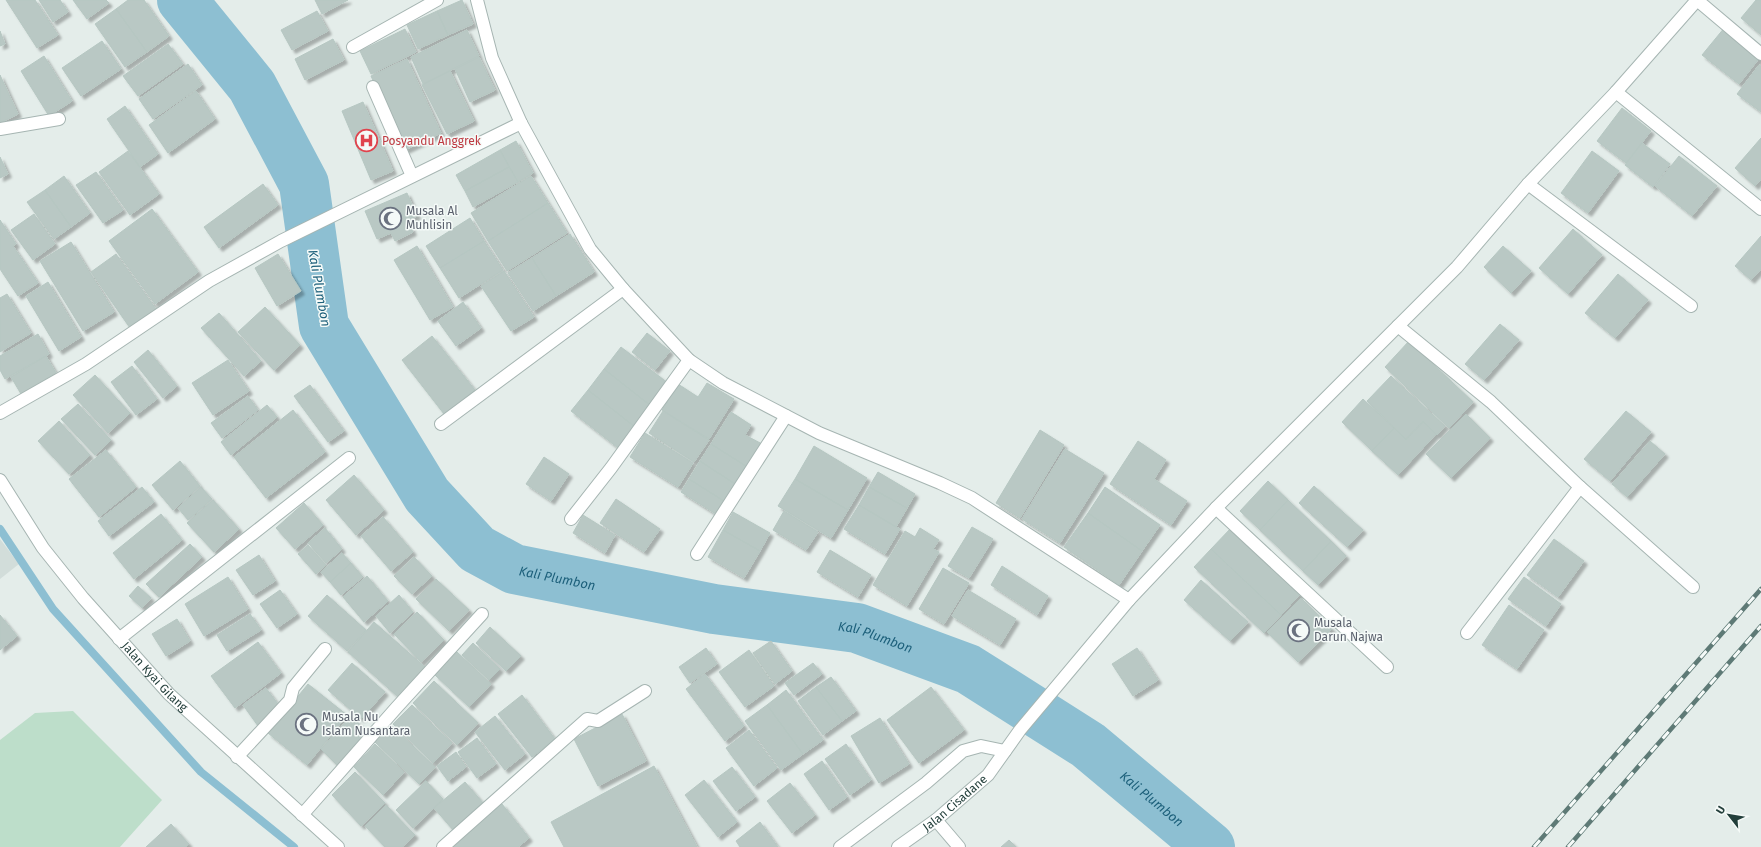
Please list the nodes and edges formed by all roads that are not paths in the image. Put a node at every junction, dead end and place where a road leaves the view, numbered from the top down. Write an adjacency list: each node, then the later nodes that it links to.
1 (437, 0): 4 (street)
2 (477, 0): 9 (street)
3 (1697, 0): 5 (street); 7 (street, Jalan Cisadane)
4 (353, 47)
5 (1761, 54)
6 (373, 87): 11 (street)
7 (1616, 92): 12 (street, Jalan Cisadane); 13 (street)
8 (59, 118): 10 (street)
9 (522, 123): 11 (street); 14 (street)
10 (0, 129)
11 (412, 176): 18 (street)
12 (1528, 184): 15 (street); 16 (street, Jalan Cisadane)
13 (1761, 209)
14 (623, 289): 17 (street); 20 (street)
15 (1690, 306)
16 (1398, 326): 23 (street); 24 (street, Jalan Cisadane)
17 (689, 360): 19 (street); 25 (street)
18 (0, 413)
19 (786, 416): 26 (street); 28 (street)
20 (441, 424)
21 (349, 458): 31 (street)
22 (0, 480): 31 (street, Jalan Kyai Gilang)
23 (1580, 487): 27 (street); 30 (street)
24 (1216, 508): 28 (street, Jalan Cisadane); 33 (street)
25 (570, 519)
26 (697, 554)
27 (1693, 587)
28 (1129, 600): 35 (street, Jalan Cisadane)
29 (482, 614): 37 (street)
30 (1467, 633)
31 (119, 639): 36 (street, Jalan Kyai Gilang)
32 (325, 648): 36 (street)
33 (1387, 667)
34 (645, 691): 40 (street)
35 (1004, 751): 38 (street, Jalan Cisadane); 41 (street)
36 (237, 757): 37 (street, Jalan Kyai Gilang)
37 (302, 815): 39 (street, Jalan Kyai Gilang)
38 (936, 820): 42 (street, Jalan Cisadane); 43 (street)
39 (338, 847)
40 (443, 847)
41 (840, 847)
42 (898, 847)
43 (960, 847)

